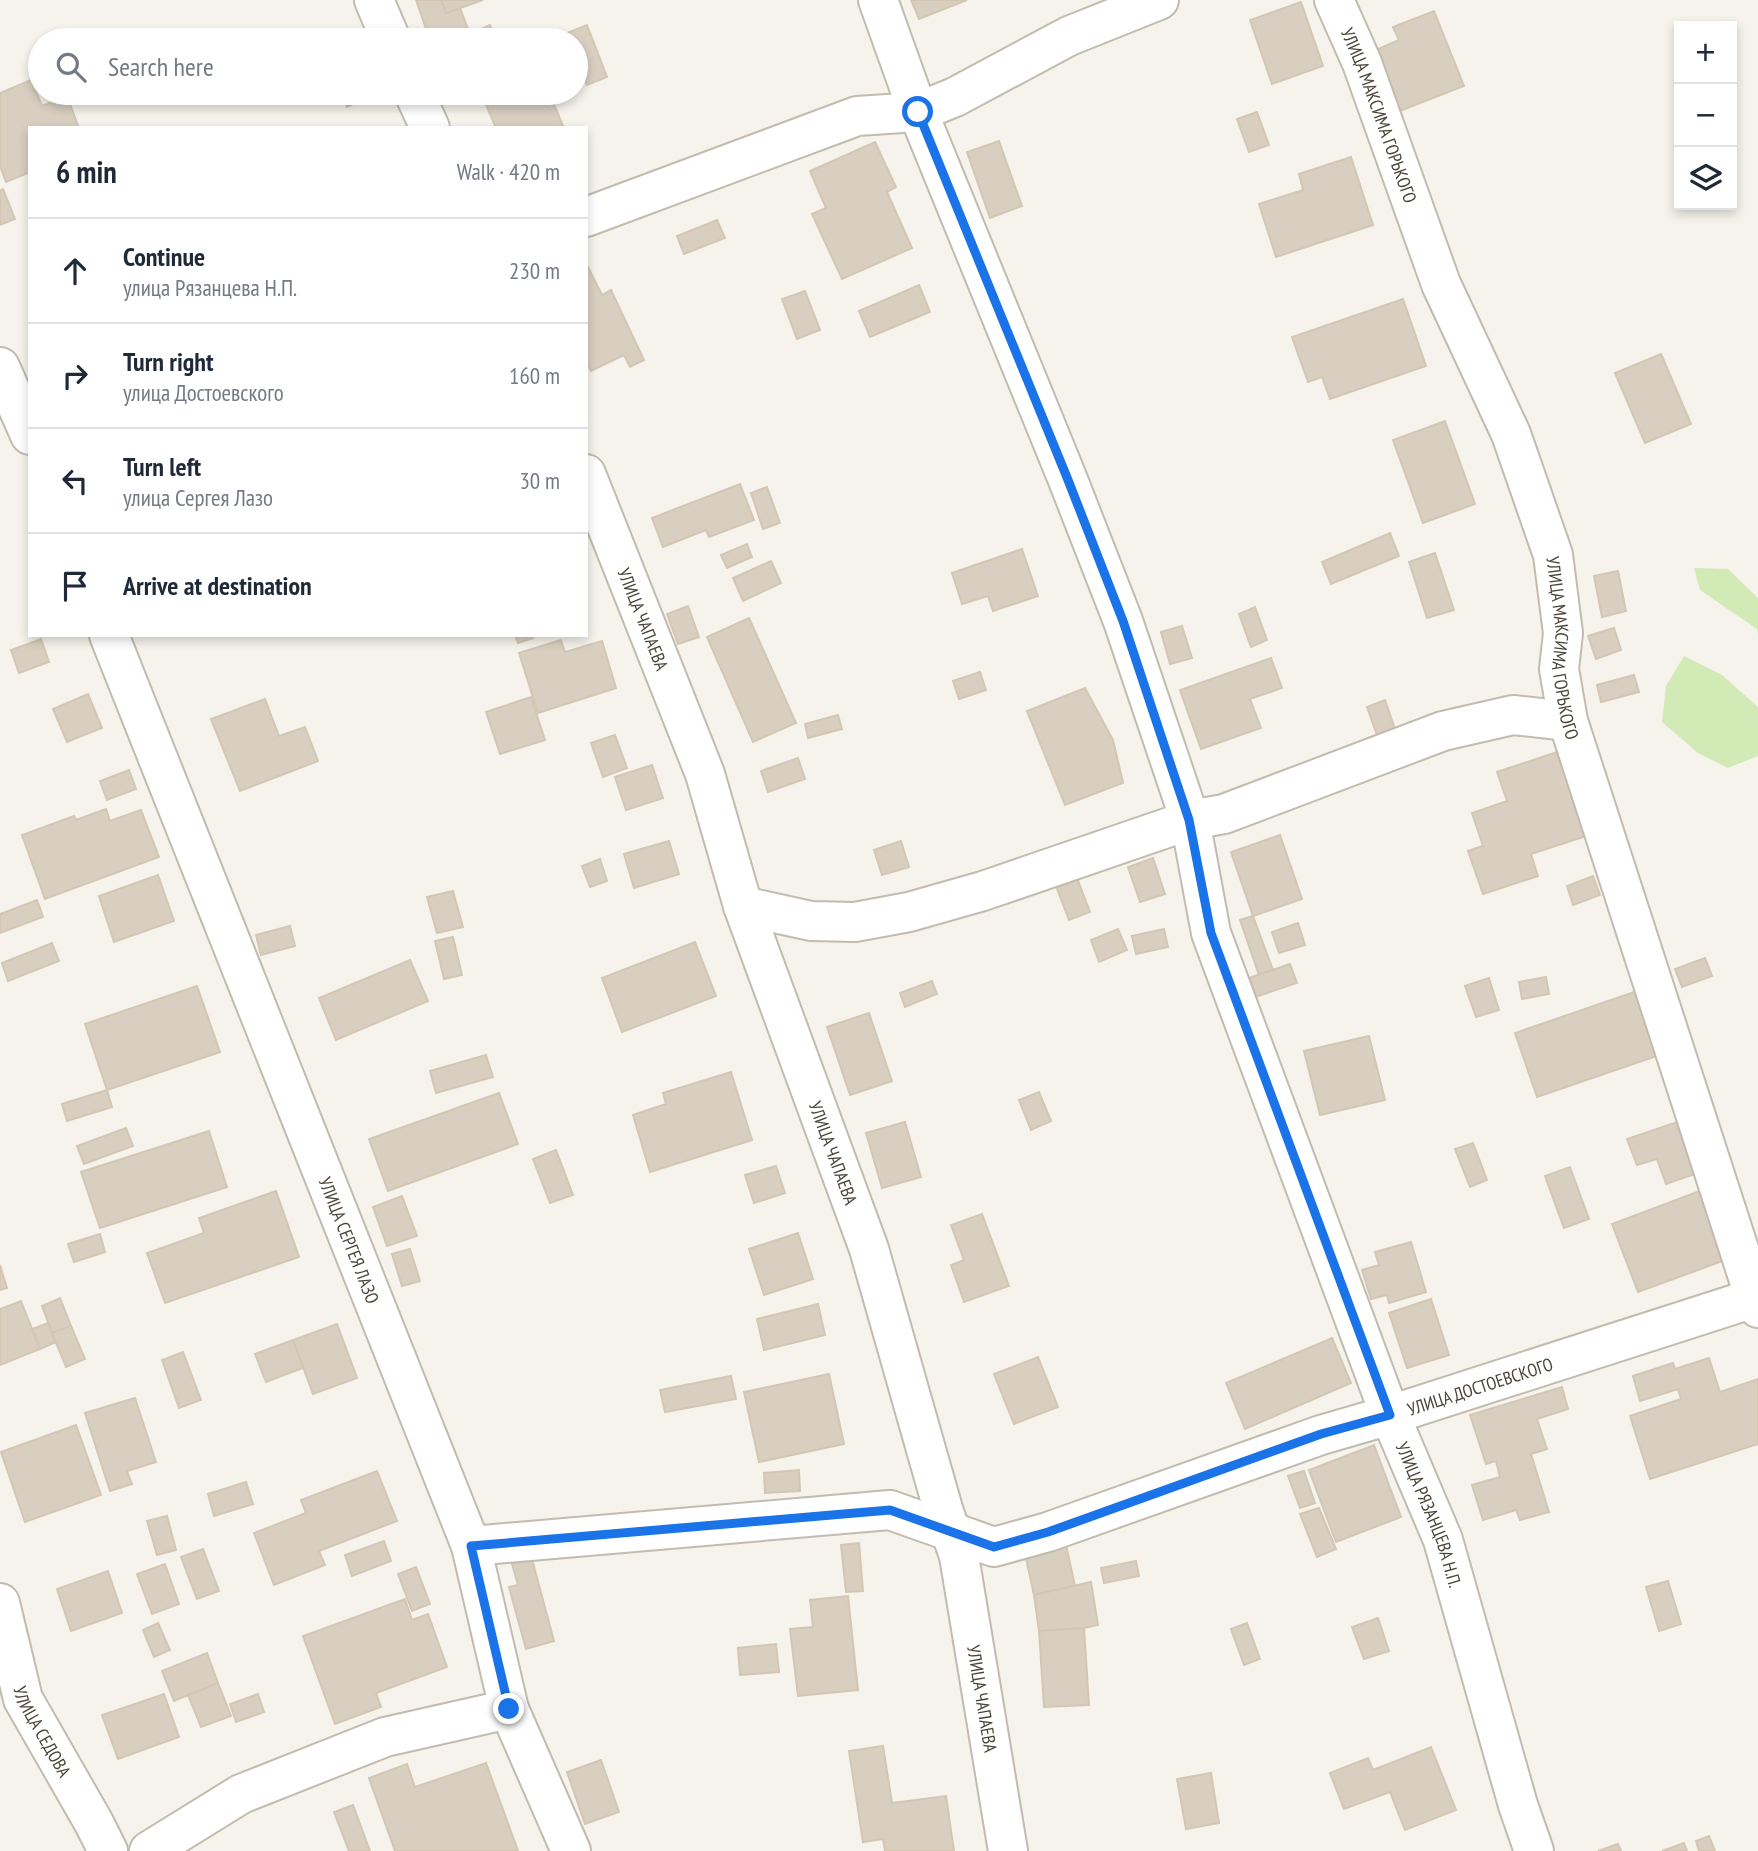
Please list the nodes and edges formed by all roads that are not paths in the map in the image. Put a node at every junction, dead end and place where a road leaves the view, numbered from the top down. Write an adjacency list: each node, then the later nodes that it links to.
1 (374, 0): 5 (street)
2 (878, 0): 7 (street, УЛИЦА РЯЗАНЦЕВА Н.П.)
3 (1159, 0): 7 (street)
4 (1334, 0): 14 (street, УЛИЦА МАКСИМА ГОРЬКОГО)
5 (386, 28)
6 (419, 105): 8 (street)
7 (918, 112): 9 (street); 15 (street, УЛИЦА РЯЗАНЦЕВА Н.П.)
8 (429, 126)
9 (588, 216)
10 (0, 367): 11 (street)
11 (22, 431)
12 (588, 479): 16 (street, УЛИЦА ЧАПАЕВА)
13 (110, 637): 20 (street, УЛИЦА СЕРГЕЯ ЛАЗО)
14 (1568, 721): 15 (street); 17 (street, УЛИЦА МАКСИМА ГОРЬКОГО)
15 (1189, 820): 16 (street); 18 (street, УЛИЦА РЯЗАНЦЕВА Н.П.)
16 (743, 906): 19 (street, УЛИЦА ЧАПАЕВА)
17 (1756, 1303): 18 (street, УЛИЦА ДОСТОЕВСКОГО)
18 (1390, 1415): 19 (street, УЛИЦА ДОСТОЕВСКОГО); 27 (street, УЛИЦА РЯЗАНЦЕВА Н.П.)
19 (949, 1530): 20 (street, УЛИЦА ДОСТОЕВСКОГО); 26 (street, УЛИЦА ЧАПАЕВА)
20 (471, 1546): 22 (street, УЛИЦА СЕРГЕЯ ЛАЗО)
21 (0, 1603): 23 (street, УЛИЦА СЕДОВА)
22 (509, 1709): 24 (street); 25 (street, УЛИЦА СЕРГЕЯ ЛАЗО)
23 (108, 1851)
24 (149, 1851)
25 (571, 1851)
26 (1008, 1851)
27 (1534, 1851)

